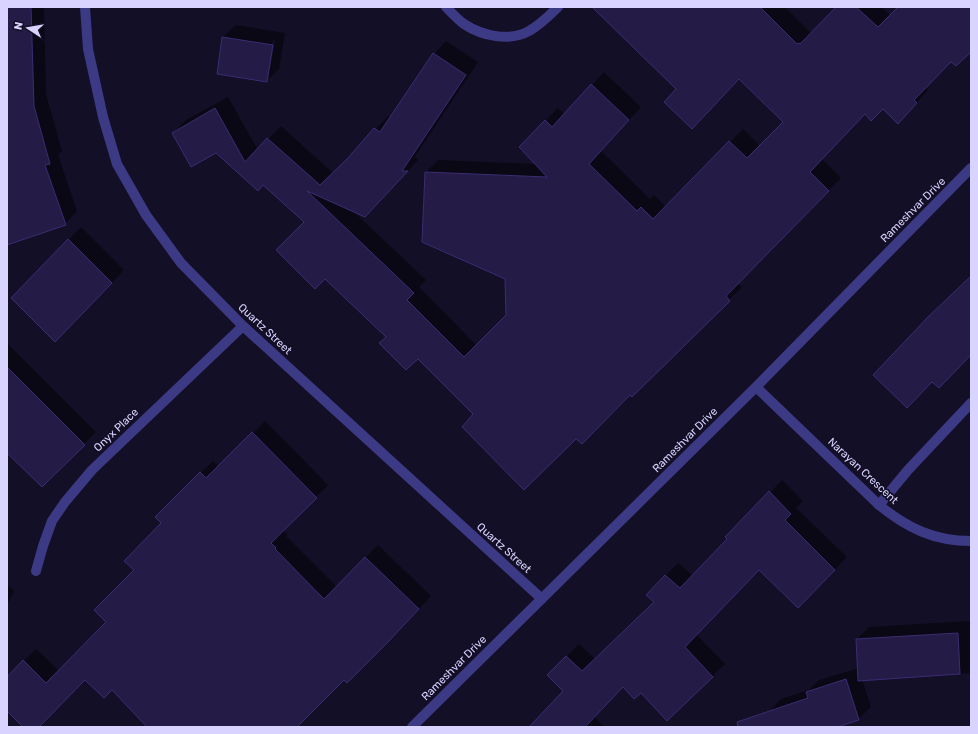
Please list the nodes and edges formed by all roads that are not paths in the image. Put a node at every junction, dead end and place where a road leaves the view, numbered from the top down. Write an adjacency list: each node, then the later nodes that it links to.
1 (85, 7): 5 (street, Quartz Street)
2 (446, 7): 3 (street)
3 (558, 7)
4 (971, 168): 6 (street, Rameshvar Drive)
5 (243, 326): 10 (street, Onyx Place); 11 (street, Quartz Street)
6 (756, 387): 8 (street, Narayan Crescent); 11 (street, Rameshvar Drive)
7 (971, 403): 8 (street)
8 (879, 505): 9 (street, Narayan Crescent)
9 (971, 541)
10 (36, 571)
11 (542, 599): 12 (street, Rameshvar Drive)
12 (412, 727)

